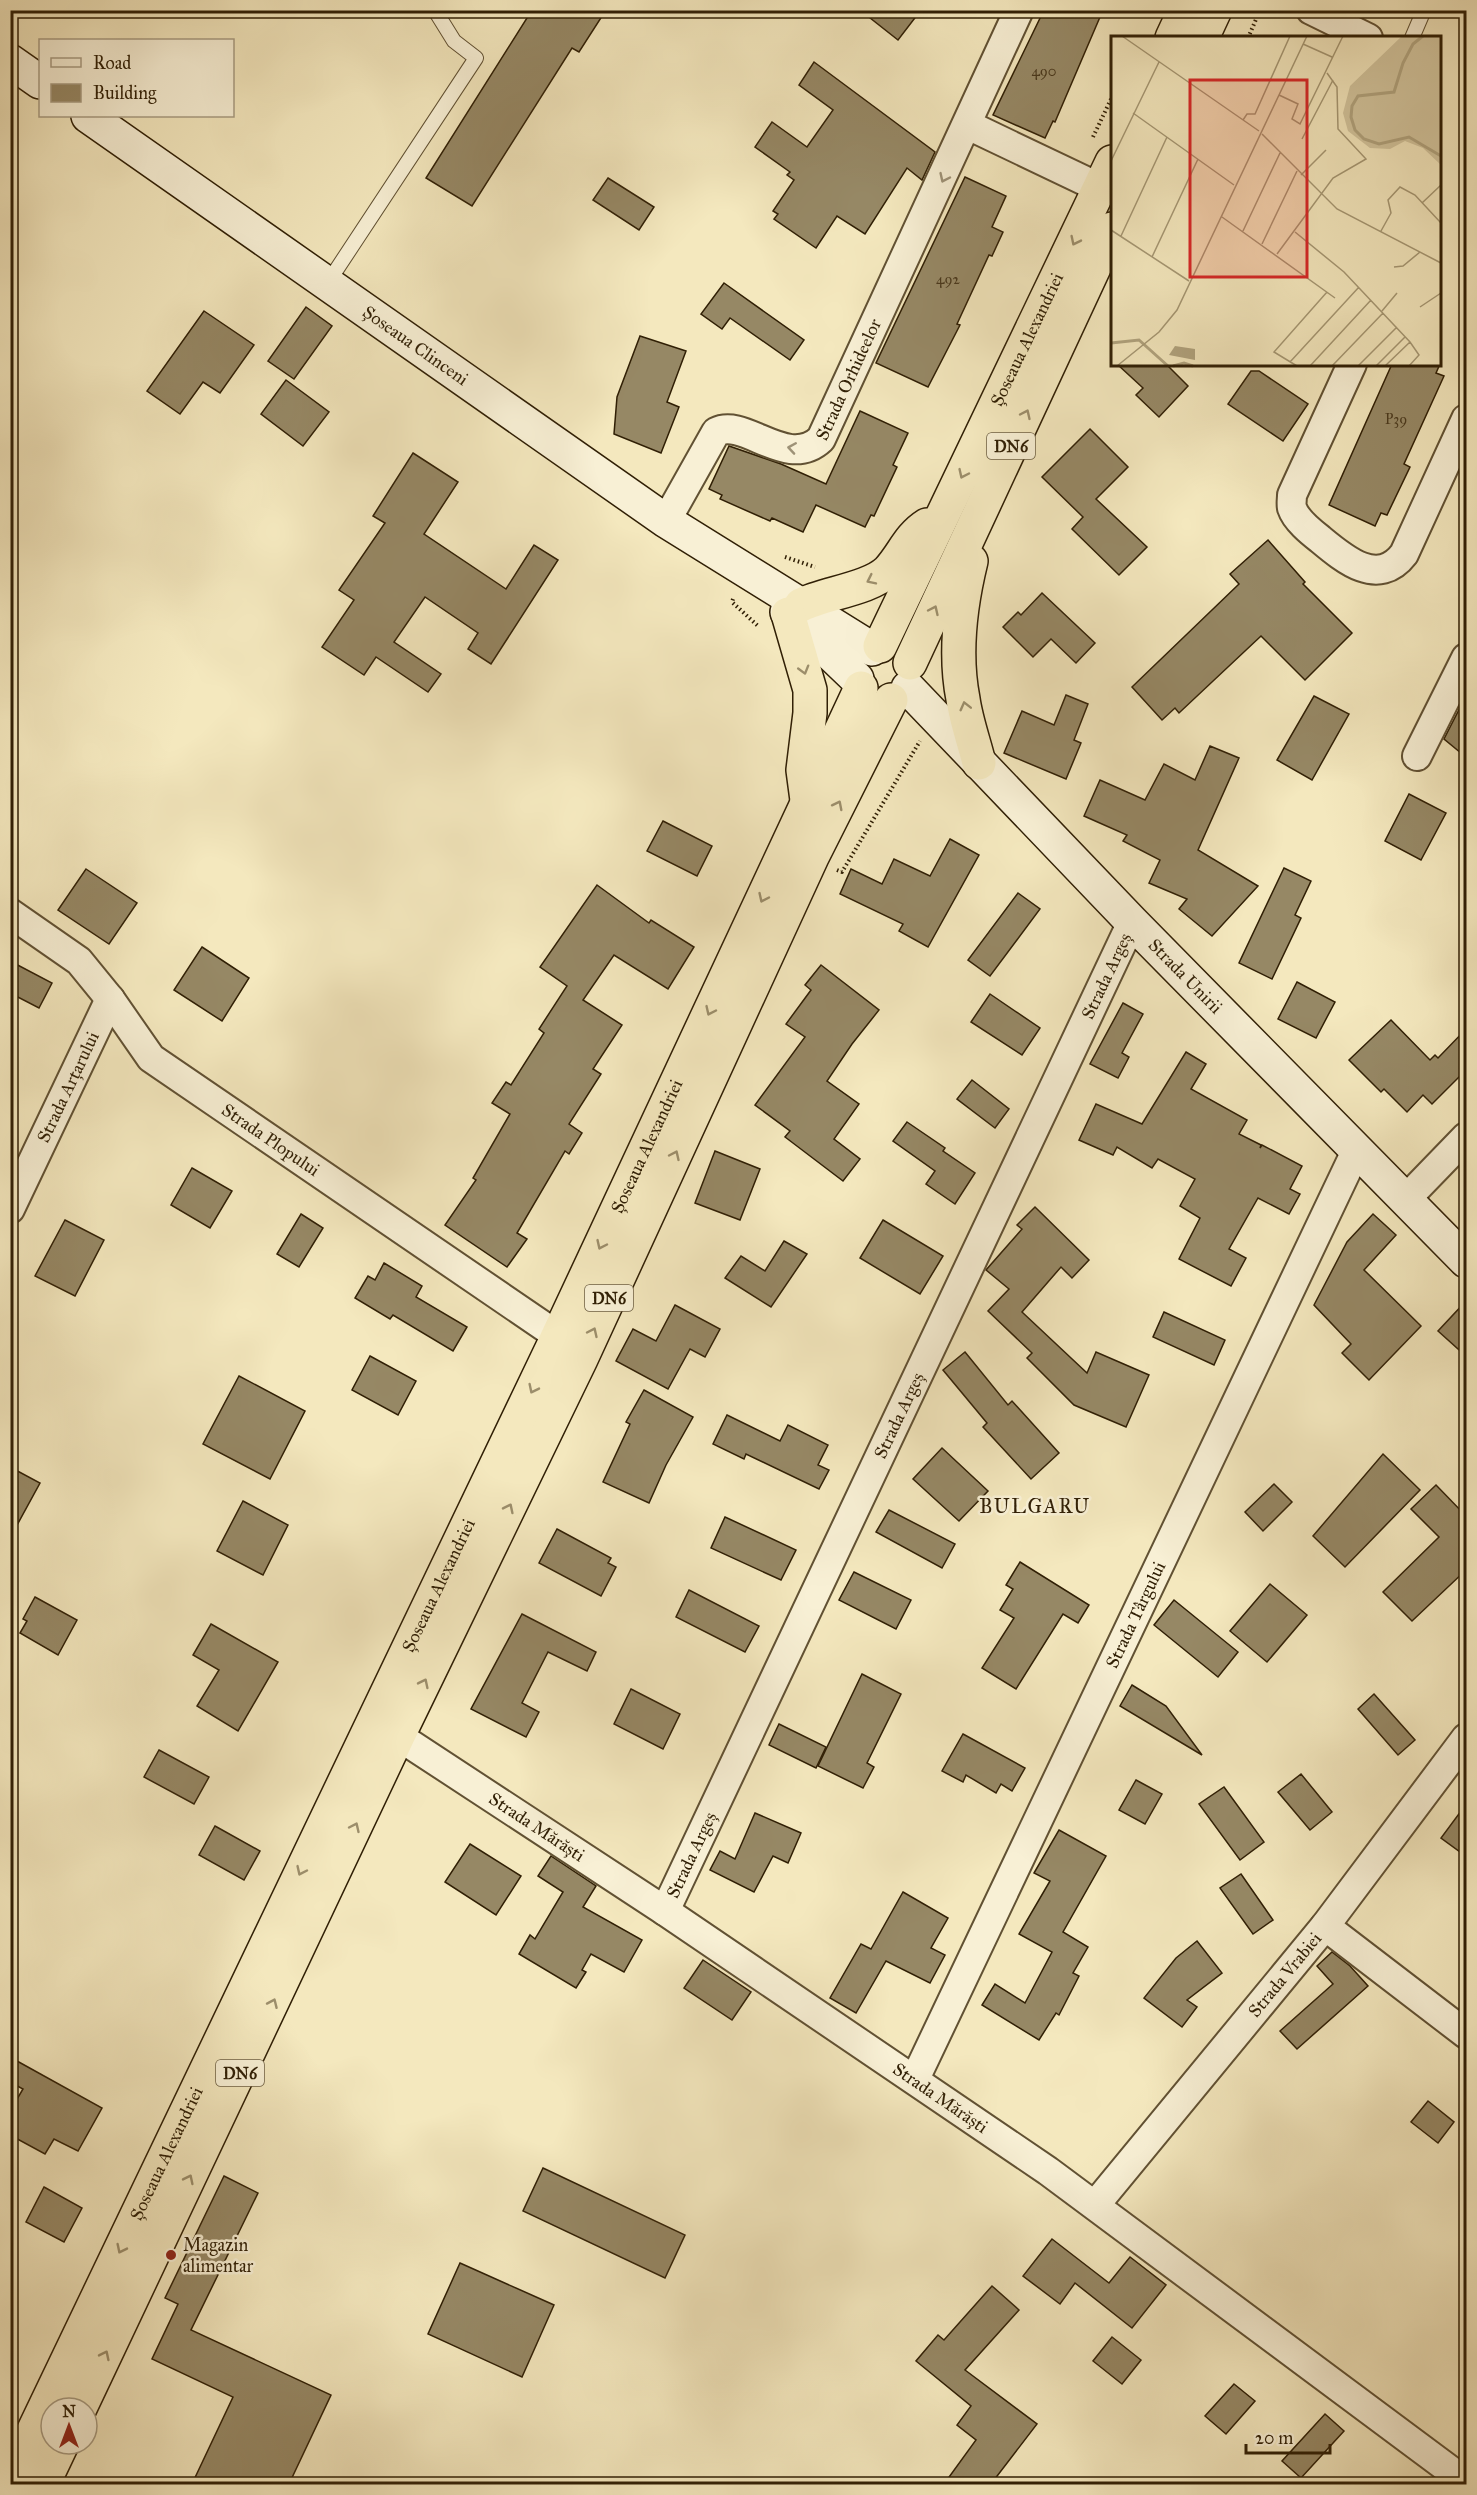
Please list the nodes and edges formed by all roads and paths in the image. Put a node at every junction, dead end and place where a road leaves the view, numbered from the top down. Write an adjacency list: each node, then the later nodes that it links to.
1 (437, 10): 20 (lane)
2 (1019, 10): 17 (street, Strada Orhideelor)
3 (1185, 10): 8 (highway)
4 (1215, 10): 9 (highway)
5 (1260, 10): 10 (path)
6 (1311, 10): 11 (street)
7 (1424, 10): 12 (lane)
8 (1173, 36)
9 (1203, 36)
10 (1249, 36)
11 (1364, 36)
12 (1413, 36)
13 (10, 61): 14 (main road)
14 (39, 81)
15 (1111, 106): 18 (path)
16 (89, 117): 20 (main road, Șoseaua Clinceni)
17 (968, 124): 18 (street); 25 (street, Strada Orhideelor, one-way to 25)
18 (1096, 175): 24 (highway, Șoseaua Alexandriei / DN6, one-way to 24)
19 (1111, 233): 23 (highway, Șoseaua Alexandriei / DN6, one-way to 19)
20 (327, 284): 25 (main road, Șoseaua Clinceni)
21 (1351, 366): 22 (street)
22 (1467, 419)
23 (985, 501): 32 (highway, Șoseaua Alexandriei / DN6, one-way to 23); 35 (highway, one-way to 23)
24 (944, 514): 28 (highway, one-way to 28); 29 (highway, Șoseaua Alexandriei / DN6)
25 (666, 521): 27 (main road, Șoseaua Clinceni)
26 (819, 568): 27 (path)
27 (747, 573): 28 (main road, Șoseaua Clinceni); 28 (path)
28 (785, 617): 29 (main road, Șoseaua Clinceni); 31 (main road, Șoseaua Clinceni); 36 (highway, one-way to 36)
29 (876, 647): 31 (highway, DN6); 32 (highway)
30 (1467, 658): 34 (street)
31 (859, 683): 32 (highway); 36 (highway, Șoseaua Alexandriei / DN6)
32 (903, 684): 33 (main road, Strada Unirii); 47 (highway, Șoseaua Alexandriei / DN6, one-way to 32)
33 (937, 718): 35 (main road, Strada Unirii); 37 (path)
34 (1417, 756)
35 (979, 763): 39 (main road, Strada Unirii)
36 (808, 802): 46 (highway, Șoseaua Alexandriei / DN6, one-way to 46)
37 (842, 872)
38 (10, 913): 40 (street, Strada Plopului)
39 (1132, 921): 42 (main road, Strada Unirii); 49 (street, Strada Argeș)
40 (110, 999): 44 (street, Strada Arțarului); 46 (street, Strada Plopului)
41 (1467, 1137): 43 (street)
42 (1357, 1149): 43 (main road, Strada Unirii); 52 (street, Strada Târgului)
43 (1406, 1199): 45 (main road, Strada Unirii)
44 (10, 1209)
45 (1467, 1261)
46 (558, 1336): 56 (highway, Șoseaua Alexandriei / DN6, one-way to 56)
47 (398, 1736): 49 (street, Strada Mărăști); 54 (highway, Șoseaua Alexandriei / DN6, one-way to 47)
48 (1467, 1738): 50 (street, Strada Vrabiei)
49 (665, 1911): 52 (street, Strada Mărăști)
50 (1325, 1926): 51 (street); 53 (street, Strada Vrabiei)
51 (1467, 2034)
52 (915, 2079): 53 (street, Strada Mărăști)
53 (1096, 2204): 57 (street, Strada Mărăști)
54 (86, 2396)
55 (56, 2456): 58 (highway)
56 (10, 2480)
57 (1467, 2482)
58 (43, 2484)

